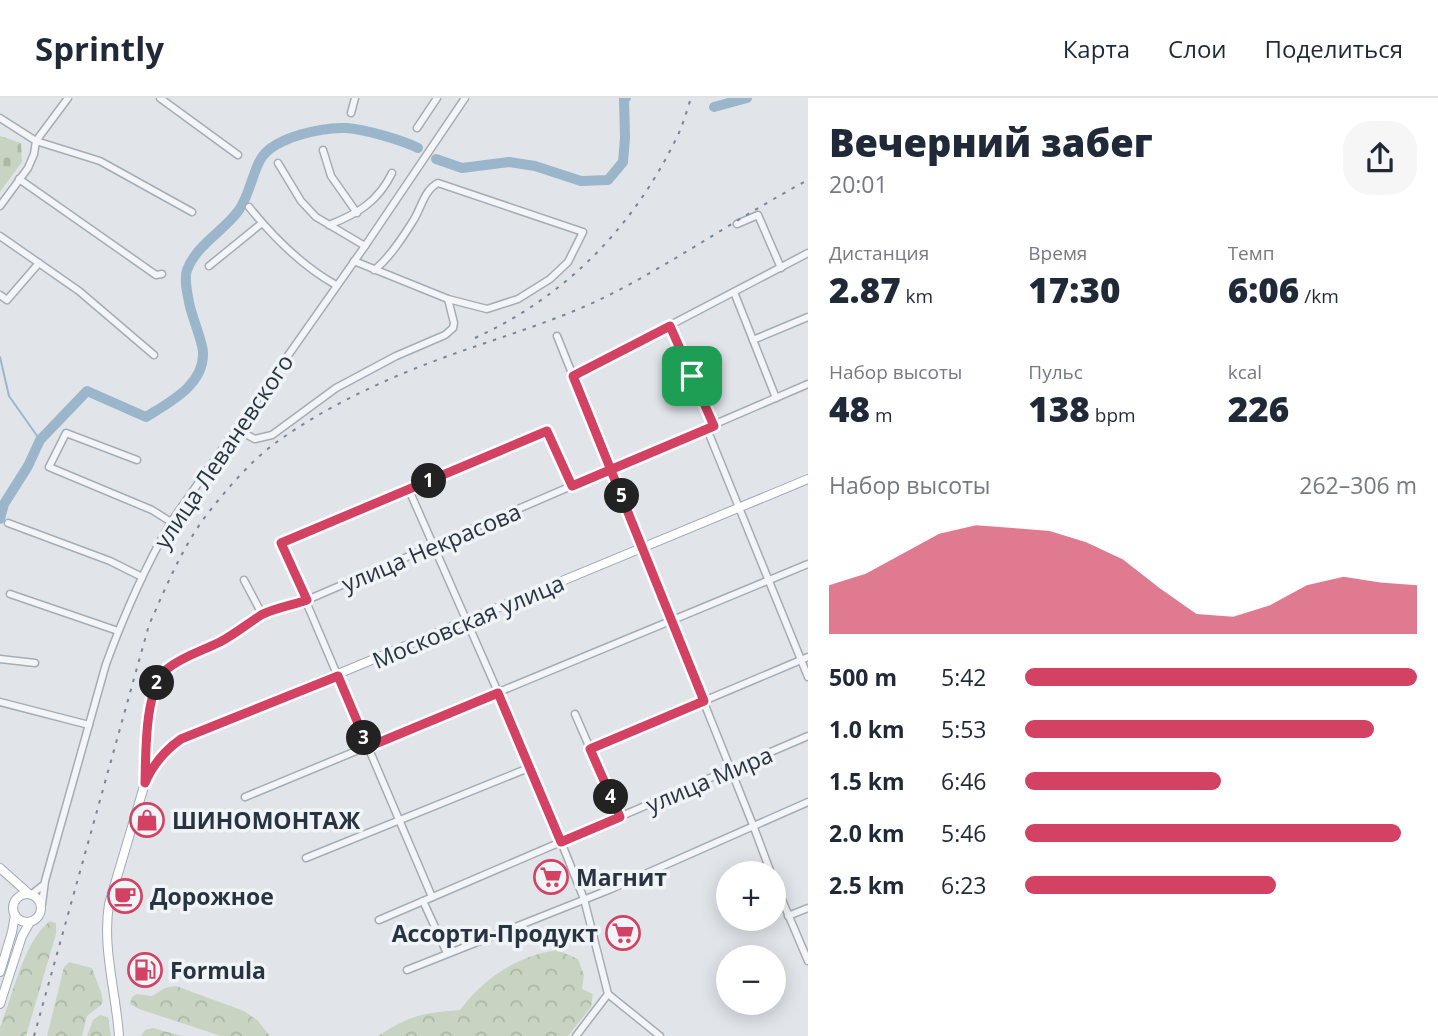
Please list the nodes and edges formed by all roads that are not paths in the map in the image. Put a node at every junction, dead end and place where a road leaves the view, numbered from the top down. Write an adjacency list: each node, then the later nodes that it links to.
1 (68, 98): 9 (street)
2 (160, 98): 11 (street)
3 (355, 98): 6 (street)
4 (437, 98): 8 (street)
5 (465, 98): 23 (street, улица Леваневского)
6 (351, 113)
7 (0, 118): 9 (street)
8 (417, 128)
9 (36, 141): 14 (street); 17 (street)
10 (323, 150): 18 (street)
11 (238, 155)
12 (278, 163): 21 (street)
13 (392, 173): 18 (street)
14 (19, 179): 15 (street); 30 (street)
15 (0, 206)
16 (249, 207): 19 (street)
17 (191, 212)
18 (357, 213): 21 (street)
19 (262, 223): 27 (street); 31 (street)
20 (737, 223): 28 (street)
21 (329, 225): 23 (street)
22 (0, 236): 26 (street)
23 (365, 246): 25 (street, улица Леваневского)
24 (808, 253): 28 (street)
25 (354, 261): 29 (street); 31 (street, улица Леваневского)
26 (39, 263): 33 (street); 39 (street)
27 (209, 265)
28 (781, 268): 32 (street)
29 (374, 270): 34 (street); 34 (street)
30 (162, 274)
31 (336, 285): 44 (street, улица Леваневского)
32 (734, 292): 36 (street); 38 (street)
33 (0, 295)
34 (448, 299): 44 (street)
35 (808, 317): 38 (street)
36 (670, 326): 40 (street); 43 (street)
37 (557, 336): 40 (street)
38 (753, 340): 42 (street)
39 (154, 355)
40 (573, 376): 46 (street)
41 (808, 384): 42 (street, улица Некрасова)
42 (776, 398): 43 (street, улица Некрасова)
43 (710, 427): 46 (street, улица Некрасова); 50 (street)
44 (236, 429): 51 (street, улица Леваневского)
45 (137, 460): 51 (street)
46 (611, 470): 48 (street, улица Некрасова); 54 (street)
47 (808, 479): 50 (main road, Московская улица)
48 (572, 486): 49 (street); 53 (street, улица Некрасова)
49 (408, 490): 53 (street); 60 (street)
50 (740, 507): 54 (main road, Московская улица); 58 (street)
51 (172, 522): 56 (street, улица Леваневского)
52 (8, 523): 56 (street)
53 (433, 545): 60 (street, улица Некрасова); 62 (street)
54 (643, 548): 62 (main road, Московская улица); 63 (street)
55 (808, 564): 58 (street)
56 (142, 578): 64 (street, улица Леваневского)
57 (244, 580): 61 (street)
58 (769, 580): 63 (street); 65 (street)
59 (10, 594): 64 (street)
60 (307, 600): 61 (street, улица Некрасова); 68 (street)
61 (262, 614): 80 (street, улица Некрасова)
62 (466, 620): 68 (main road, Московская улица); 70 (street)
63 (672, 621): 70 (street); 71 (street)
64 (118, 631): 74 (street, улица Леваневского)
65 (805, 658): 69 (street); 71 (street)
66 (0, 659): 67 (street)
67 (35, 663)
68 (338, 676): 76 (street); 80 (main road, Московская улица)
69 (808, 677)
70 (498, 693): 76 (street); 78 (street)
71 (704, 701): 77 (street); 79 (street)
72 (0, 702): 74 (street)
73 (575, 714): 77 (street)
74 (89, 725): 91 (street, улица Леваневского)
75 (808, 736): 79 (street, улица Мира)
76 (368, 747): 81 (street); 84 (street)
77 (590, 749): 83 (street)
78 (531, 767): 84 (street); 86 (street)
79 (731, 769): 83 (street, улица Мира); 85 (street)
80 (145, 783): 110 (main road, Московская улица)
81 (245, 797)
82 (808, 802): 85 (street)
83 (620, 817): 86 (street, улица Мира)
84 (399, 821): 87 (street); 93 (street)
85 (753, 825): 88 (street); 95 (street)
86 (561, 842): 93 (street, улица Мира); 95 (street)
87 (306, 858)
88 (766, 861)
89 (0, 868): 90 (main road)
90 (12, 879): 92 (main road); 94 (main road)
91 (45, 881): 92 (street, улица Леваневского); 97 (street, улица Леваневского)
92 (30, 894): 94 (main road); 97 (main road)
93 (432, 897): 96 (street, улица Мира)
94 (16, 899): 100 (main road)
95 (584, 899): 104 (street); 108 (street)
96 (423, 901): 102 (street, улица Мира); 104 (street)
97 (41, 904): 103 (main road)
98 (808, 908): 101 (street)
99 (786, 911): 101 (street)
100 (15, 915): 103 (main road); 107 (main road)
101 (788, 916): 105 (street)
102 (379, 920)
103 (30, 922): 109 (main road)
104 (447, 953): 106 (street)
105 (808, 961)
106 (407, 970)
107 (0, 972)
108 (608, 994): 111 (street); 112 (street)
109 (0, 1004)
110 (120, 1036)
111 (576, 1036)
112 (660, 1036)

